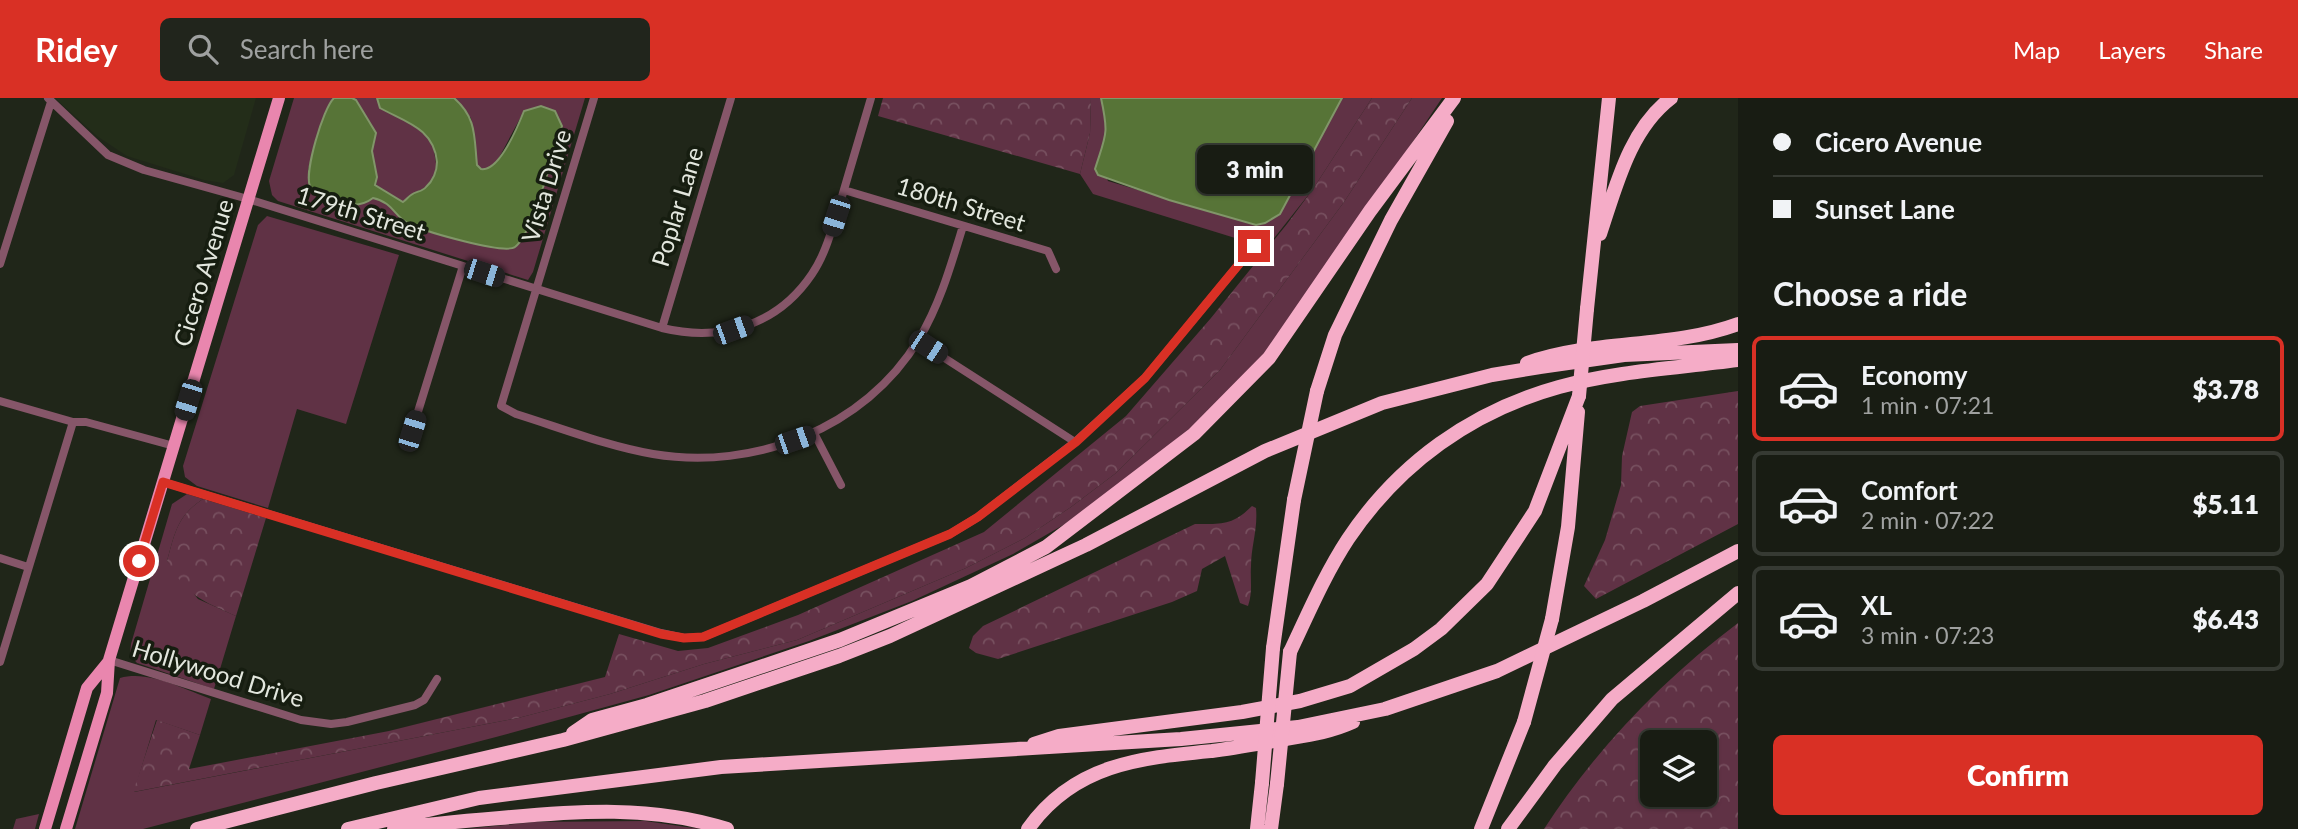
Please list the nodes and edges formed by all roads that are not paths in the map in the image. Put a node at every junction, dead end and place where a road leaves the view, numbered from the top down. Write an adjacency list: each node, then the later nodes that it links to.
1 (279, 98): 11 (main road, Cicero Avenue)
2 (594, 98): 18 (street, Vista Drive)
3 (732, 98): 20 (street, Poplar Lane)
4 (871, 98): 10 (street, 179th Street)
5 (1454, 98): 42 (highway)
6 (1459, 98): 44 (highway, bridge)
7 (1609, 98): 14 (highway)
8 (1671, 98): 14 (highway)
9 (49, 100): 11 (street, 179th Street); 15 (street)
10 (844, 190): 12 (street, 180th Street); 20 (street, 179th Street)
11 (248, 199): 16 (street, 179th Street); 31 (main road, Cicero Avenue)
12 (963, 226): 17 (street, 180th Street); 21 (street)
13 (1254, 246): 30 (street)
14 (1592, 255): 25 (highway, bridge)
15 (0, 264)
16 (463, 266): 18 (street, 179th Street); 28 (street)
17 (1056, 269)
18 (536, 289): 20 (street, 179th Street); 29 (street, Vista Drive)
19 (1738, 324): 24 (highway)
20 (662, 328)
21 (918, 341): 29 (street); 30 (street)
22 (1738, 350): 24 (highway)
23 (1738, 360): 52 (highway, bridge)
24 (1492, 375): 42 (highway)
25 (1579, 396): 43 (highway); 53 (highway, bridge)
26 (0, 401): 27 (street)
27 (73, 422): 31 (street); 36 (street)
28 (412, 431)
29 (814, 433): 33 (street)
30 (1076, 442): 32 (street)
31 (174, 446): 32 (main road, Cicero Avenue)
32 (163, 482): 38 (main road, Cicero Avenue)
33 (841, 485)
34 (1738, 551): 41 (highway)
35 (0, 558): 36 (street)
36 (28, 567): 39 (street)
37 (1738, 593): 54 (highway)
38 (109, 660): 40 (street, Hollywood Drive); 45 (main road, Cicero Avenue); 46 (main road, Cicero Avenue)
39 (0, 662)
40 (437, 679)
41 (1376, 711): 43 (highway); 51 (highway)
42 (563, 740): 47 (highway)
43 (1016, 750): 48 (highway)
44 (1256, 827)
45 (45, 829)
46 (66, 829)
47 (197, 829)
48 (348, 829)
49 (394, 829): 50 (highway)
50 (727, 829)
51 (1028, 829)
52 (1271, 829)
53 (1481, 829)
54 (1508, 829)

